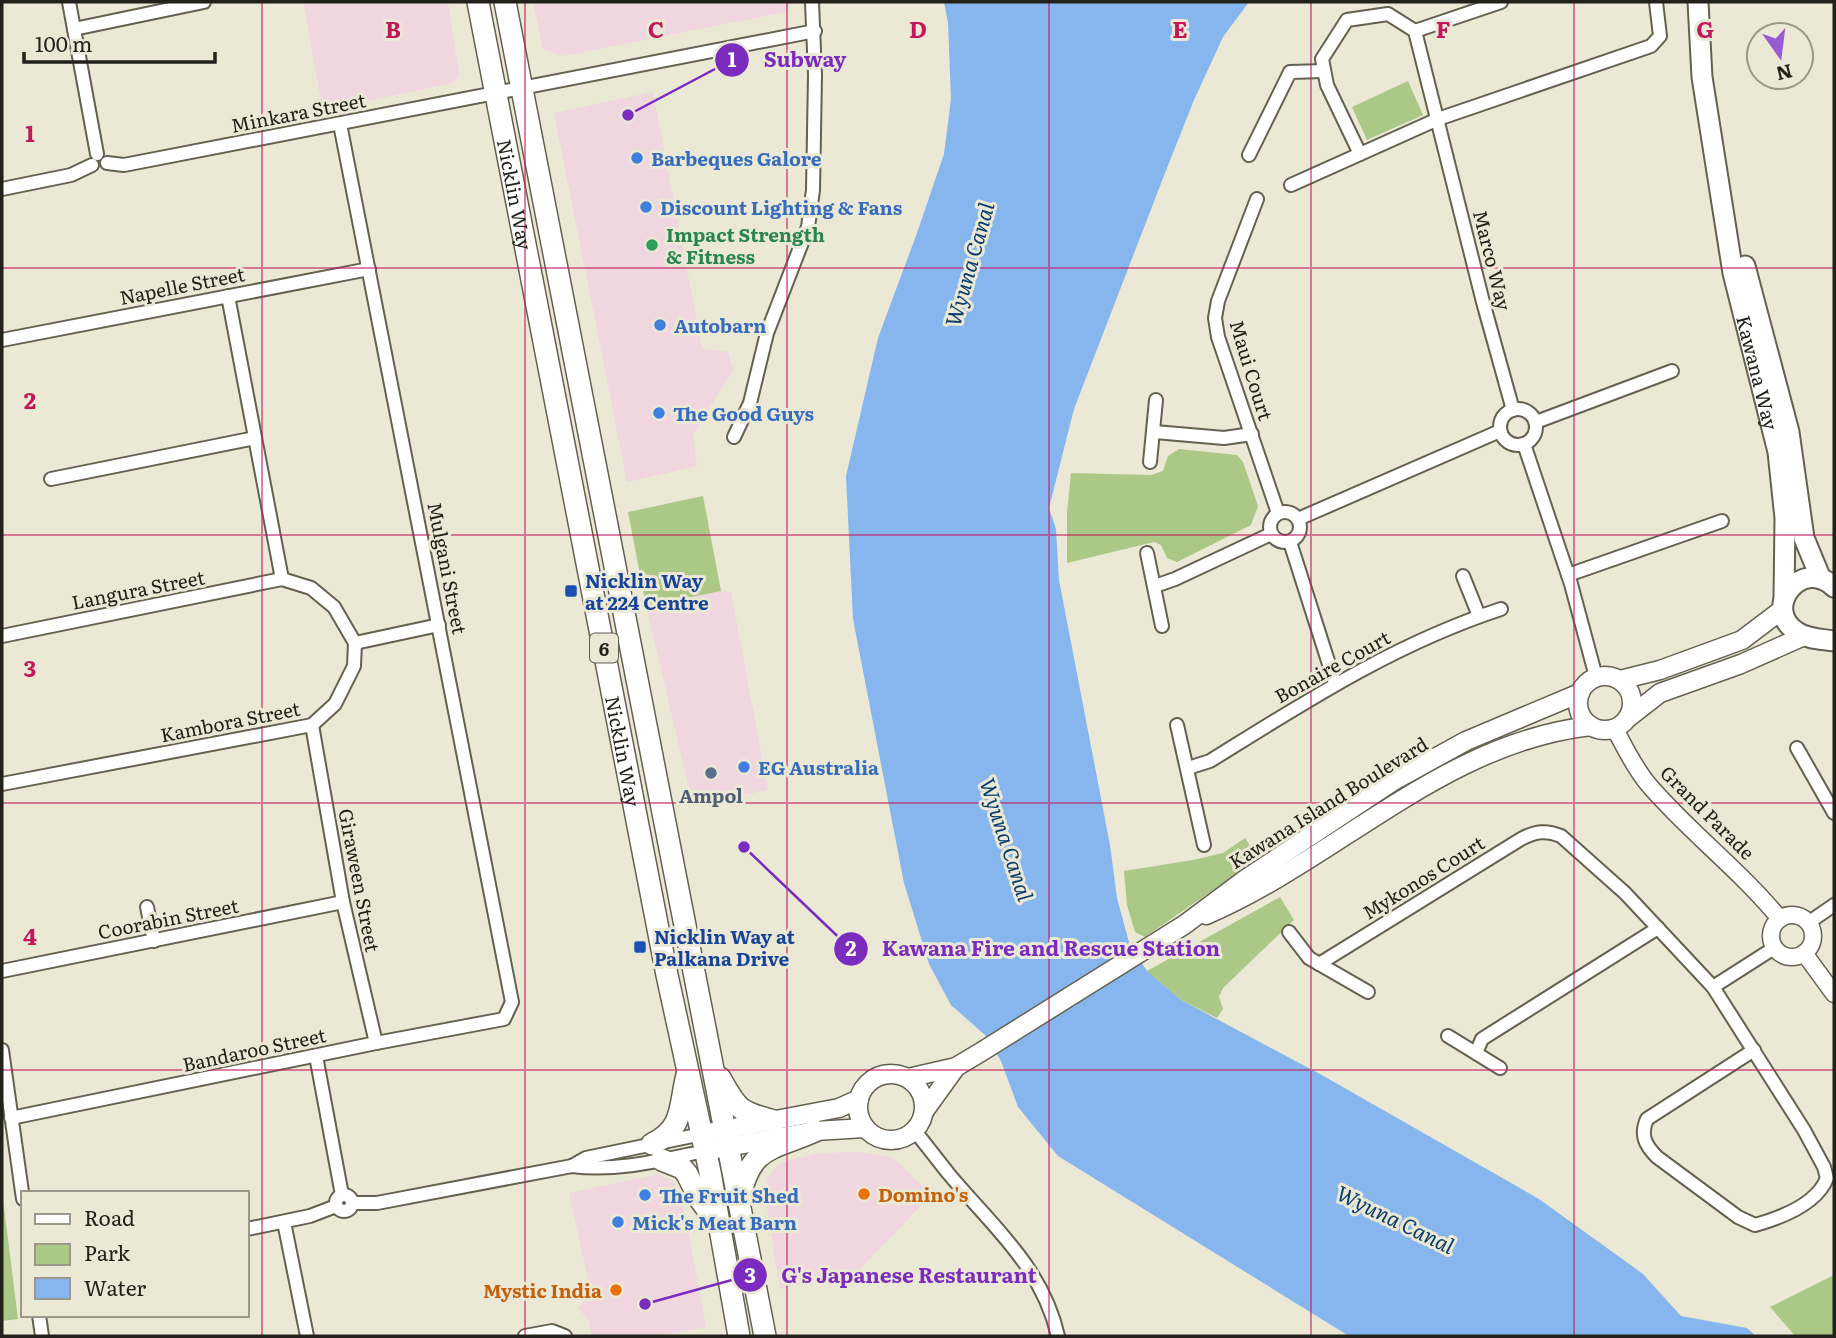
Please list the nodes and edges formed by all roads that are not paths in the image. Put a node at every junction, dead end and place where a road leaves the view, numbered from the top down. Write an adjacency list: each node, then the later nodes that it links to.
1 (69, 2): 9 (street)
2 (204, 2): 9 (street)
3 (478, 2): 14 (highway, Nicklin Way / 6)
4 (505, 2): 13 (highway, Nicklin Way / 6)
5 (812, 2): 10 (street)
6 (1501, 2): 11 (street)
7 (1656, 2): 15 (street)
8 (1698, 2): 17 (main road, Kawana Way)
9 (74, 29): 20 (street)
10 (815, 31): 13 (street, Minkara Street); 34 (street)
11 (1415, 31): 12 (street); 15 (street, Marco Way)
12 (1324, 71): 18 (street); 19 (street)
13 (522, 89): 14 (street, Minkara Street); 95 (highway, Nicklin Way / 6)
14 (495, 94): 16 (street, Minkara Street); 98 (highway, Nicklin Way / 6)
15 (1438, 119): 18 (street); 29 (street, Marco Way)
16 (340, 124): 20 (street, Minkara Street); 24 (street, Mulgani Street)
17 (1713, 150): 48 (main road, Kawana Way); 50 (main road, Kawana Way)
18 (1360, 154): 21 (street)
19 (1249, 155)
20 (99, 161): 22 (street, Minkara Street)
21 (1291, 184)
22 (2, 189)
23 (1257, 199): 33 (street, Maui Court)
24 (369, 269): 25 (street, Napelle Street); 53 (street, Mulgani Street)
25 (228, 296): 26 (street, Napelle Street); 35 (street)
26 (2, 340)
27 (1672, 371): 30 (street)
28 (1156, 400): 32 (street)
29 (1513, 410): 30 (street); 31 (street)
30 (1535, 422): 36 (street)
31 (1500, 431): 36 (street); 40 (street)
32 (1154, 432): 33 (street); 37 (street)
33 (1252, 434): 39 (street, Maui Court)
34 (734, 436)
35 (255, 439): 38 (street); 47 (street)
36 (1524, 444): 45 (street)
37 (1150, 462)
38 (51, 479)
39 (1278, 513): 40 (street); 42 (street)
40 (1298, 519): 43 (street)
41 (1723, 521): 45 (street)
42 (1271, 534): 43 (street); 49 (street)
43 (1290, 542): 61 (street)
44 (1147, 553): 49 (street)
45 (1568, 575): 59 (street)
46 (1463, 576): 52 (street)
47 (282, 579): 56 (street, Langura Street); 58 (street)
48 (1828, 583): 50 (main road)
49 (1155, 586): 54 (street)
50 (1783, 604): 57 (main road); 60 (main road)
51 (1501, 609): 52 (street, Bonaire Court)
52 (1479, 616): 61 (street, Bonaire Court)
53 (439, 625): 58 (street); 88 (street, Mulgani Street)
54 (1162, 626)
55 (1834, 627): 57 (main road)
56 (2, 636)
57 (1818, 638): 63 (main road)
58 (355, 643): 65 (street, Kambora Street)
59 (1596, 677): 60 (main road); 62 (main road)
60 (1620, 680): 63 (main road)
61 (1335, 683): 68 (street, Bonaire Court)
62 (1580, 693): 66 (main road); 77 (main road, Kawana Island Boulevard)
63 (1621, 723): 66 (main road); 75 (street, Grand Parade)
64 (1177, 724): 68 (street)
65 (312, 725): 69 (street, Kambora Street); 72 (street, Giraween Street)
66 (1591, 726): 77 (main road, Kawana Island Boulevard)
67 (1797, 748): 70 (street)
68 (1188, 768): 71 (street)
69 (2, 784)
70 (1834, 813)
71 (1204, 845)
72 (343, 902): 80 (street, Coorabin Street); 90 (street, Giraween Street)
73 (1834, 905): 76 (street)
74 (147, 907): 80 (street)
75 (1780, 919): 76 (street); 81 (street)
76 (1808, 923): 82 (street)
77 (1184, 925): 96 (main road, Kawana Island Boulevard)
78 (1658, 928): 83 (street, Mykonos Court); 85 (street); 93 (street)
79 (1289, 932): 83 (street)
80 (154, 941): 84 (street, Coorabin Street)
81 (1774, 947): 82 (street); 85 (street)
82 (1804, 953): 87 (street)
83 (1319, 964): 86 (street)
84 (2, 971)
85 (1713, 987): 92 (street)
86 (1368, 992)
87 (1834, 994)
88 (504, 1019): 90 (street, Bandaroo Street)
89 (1448, 1036): 93 (street)
90 (376, 1042): 94 (street, Bandaroo Street)
91 (2, 1050): 102 (street)
92 (1754, 1050): 111 (street); 111 (street)
93 (1476, 1053): 97 (street)
94 (316, 1056): 102 (street, Bandaroo Street); 113 (street)
95 (711, 1064): 103 (highway); 107 (highway, Nicklin Way / 6)
96 (956, 1067): 99 (main road, Kawana Island Boulevard); 101 (main road, Kawana Island Boulevard)
97 (1500, 1068)
98 (688, 1069): 108 (highway, Nicklin Way / 6); 109 (highway)
99 (908, 1078): 100 (main road); 101 (main road)
100 (859, 1100): 103 (main road); 104 (main road)
101 (925, 1110): 106 (main road)
102 (11, 1118): 112 (street)
103 (774, 1121): 107 (main road)
104 (865, 1128): 105 (main road); 106 (main road)
105 (815, 1131): 107 (main road); 114 (highway)
106 (915, 1131): 125 (street)
107 (725, 1138): 108 (main road); 114 (highway, Nicklin Way / 6)
108 (704, 1142): 109 (street); 109 (street); 116 (highway, Nicklin Way / 6)
109 (657, 1152): 110 (street); 110 (street); 116 (highway)
110 (572, 1166): 113 (street)
111 (1830, 1179)
112 (22, 1191)
113 (344, 1201): 115 (street)
114 (738, 1202): 124 (highway, Nicklin Way / 6)
115 (284, 1222): 117 (street); 120 (street)
116 (719, 1226): 123 (highway, Nicklin Way / 6)
117 (248, 1229)
118 (39, 1317): 119 (street)
119 (42, 1336)
120 (307, 1336)
121 (525, 1336): 122 (street)
122 (565, 1336)
123 (739, 1336)
124 (765, 1336)
125 (1058, 1336)

